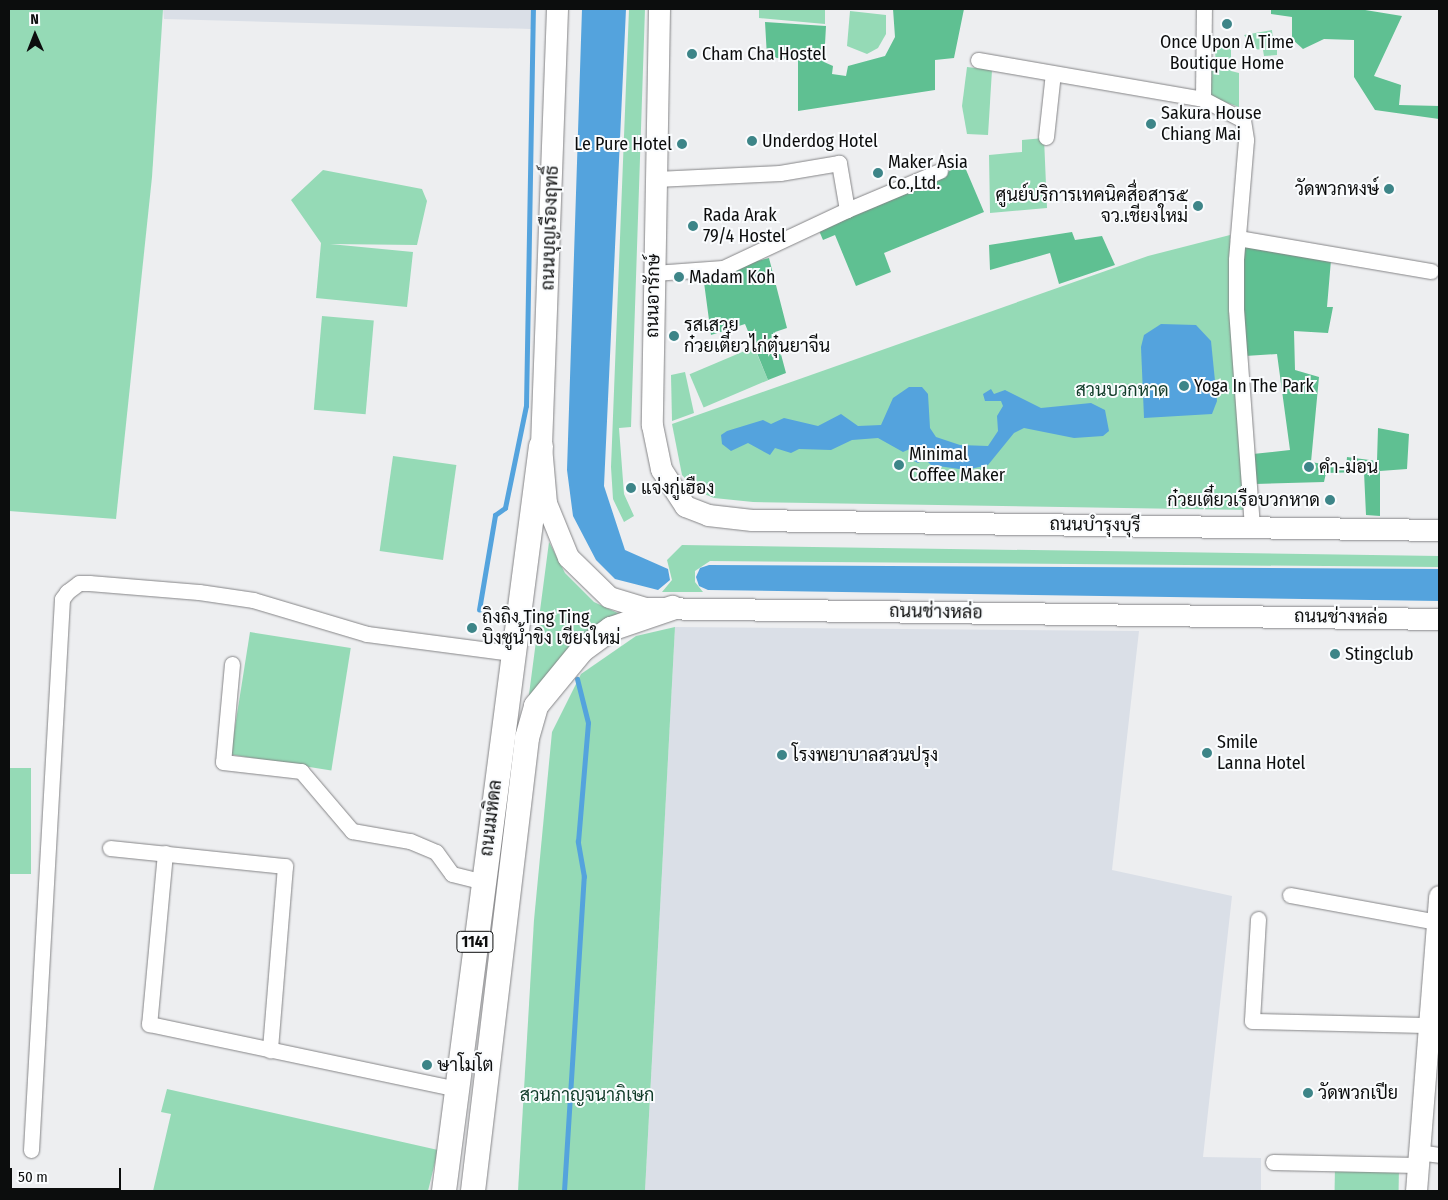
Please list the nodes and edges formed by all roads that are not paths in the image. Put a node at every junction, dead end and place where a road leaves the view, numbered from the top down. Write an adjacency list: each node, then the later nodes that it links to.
1 (557, 9): 14 (main road, ถนนบุญเรืองฤทธิ์)
2 (659, 9): 9 (main road, ถนนอารักษ์)
3 (1204, 9): 6 (street)
4 (978, 60): 5 (street)
5 (1053, 73): 6 (street); 7 (street)
6 (1203, 99): 11 (street)
7 (1046, 137)
8 (940, 170): 10 (street)
9 (656, 179): 10 (street); 13 (main road, ถนนอารักษ์)
10 (847, 210): 13 (street)
11 (1238, 238): 12 (street); 16 (street)
12 (1431, 271)
13 (654, 272): 15 (main road, ถนนอารักษ์)
14 (540, 446): 18 (main road, ถนนช่างหล่อ); 20 (main road, ถนนมหิดล)
15 (752, 520): 16 (main road, ถนนบำรุงบุรี)
16 (1252, 528): 17 (main road, ถนนบำรุงบุรี)
17 (1439, 530)
18 (672, 608): 19 (main road, ถนนช่างหล่อ); 36 (main road, ถนนมหิดล / 1141)
19 (1439, 619)
20 (512, 653): 24 (main road, ถนนมหิดล / 1141); 32 (street)
21 (232, 664): 24 (street)
22 (110, 848): 23 (street)
23 (165, 854): 30 (street); 30 (street)
24 (483, 882): 31 (main road, ถนนมหิดล / 1141)
25 (1290, 895): 28 (street)
26 (1439, 896): 28 (main road)
27 (1258, 919): 29 (street)
28 (1437, 922): 29 (main road)
29 (1428, 1025): 33 (main road)
30 (270, 1050): 31 (street)
31 (457, 1088): 35 (main road, ถนนมหิดล / 1141)
32 (31, 1150)
33 (1425, 1158): 34 (street); 37 (main road)
34 (1273, 1162)
35 (444, 1191)
36 (473, 1191)
37 (1416, 1191)

